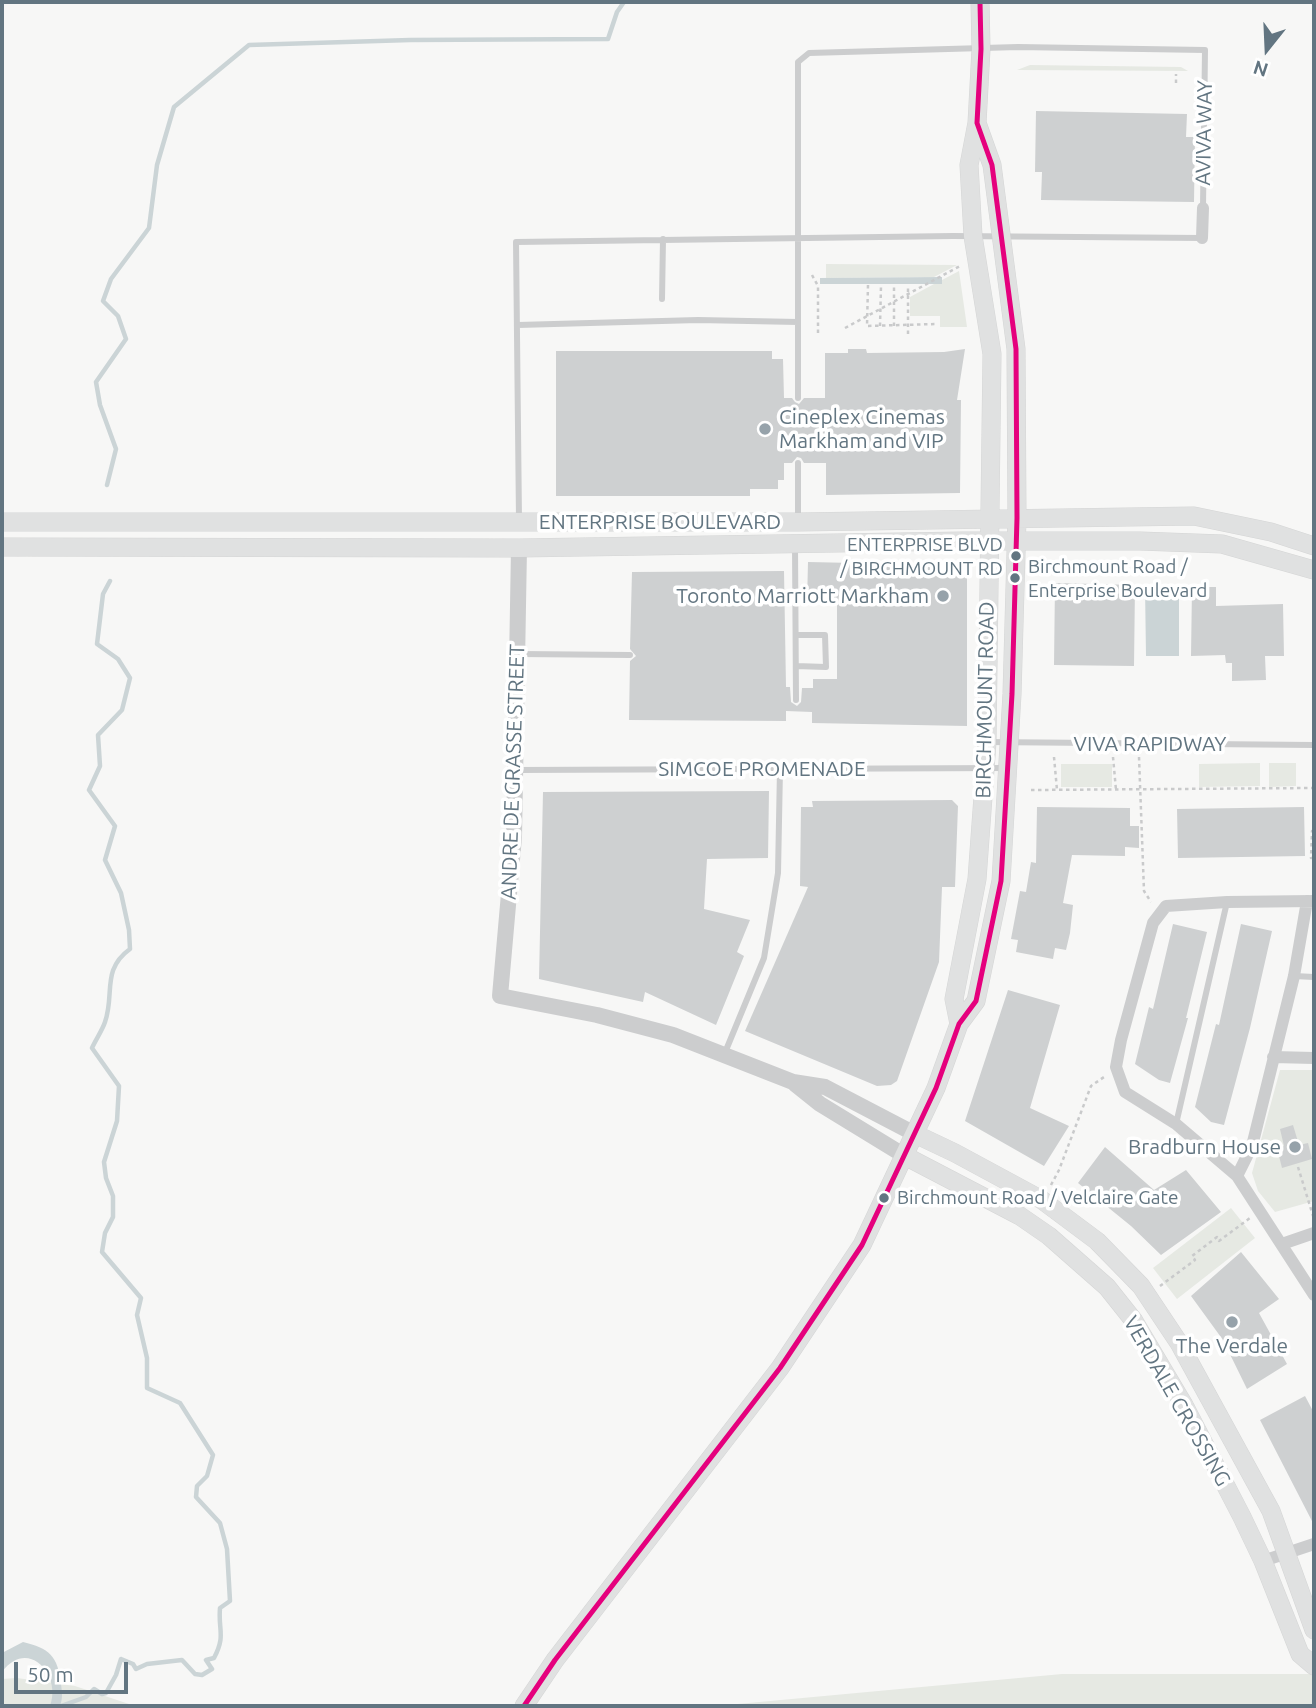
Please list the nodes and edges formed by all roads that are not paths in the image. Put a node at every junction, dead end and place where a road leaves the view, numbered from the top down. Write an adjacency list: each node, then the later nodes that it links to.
1 (980, 2): 2 (main road, BIRCHMOUNT ROAD)
2 (981, 48): 3 (main road, BIRCHMOUNT ROAD); 4 (lane, AVIVA WAY); 9 (lane)
3 (977, 123): 5 (main road, BIRCHMOUNT ROAD); 6 (main road, BIRCHMOUNT ROAD)
4 (1203, 208): 7 (street, AVIVA WAY)
5 (973, 236): 6 (lane, AVIVA WAY); 9 (lane, AVIVA WAY); 15 (main road, BIRCHMOUNT ROAD)
6 (1002, 236): 7 (lane, AVIVA WAY); 16 (main road, BIRCHMOUNT ROAD)
7 (1202, 238)
8 (663, 239): 9 (lane, AVIVA WAY); 10 (lane); 12 (lane, AVIVA WAY)
9 (798, 239): 11 (lane)
10 (662, 299)
11 (798, 322): 12 (lane); 13 (lane)
12 (518, 325): 18 (lane)
13 (798, 398)
14 (798, 463): 19 (lane)
15 (989, 518): 16 (main road, ENTERPRISE BOULEVARD); 19 (main road, ENTERPRISE BOULEVARD); 20 (main road, BIRCHMOUNT ROAD)
16 (1017, 518): 21 (main road, BIRCHMOUNT ROAD); 23 (main road, ENTERPRISE BOULEVARD)
17 (2, 522): 18 (main road, ENTERPRISE BOULEVARD)
18 (519, 522): 19 (main road, ENTERPRISE BOULEVARD); 25 (street)
19 (798, 522)
20 (989, 541): 21 (main road, ENTERPRISE BOULEVARD); 22 (main road, ENTERPRISE BOULEVARD); 34 (main road, BIRCHMOUNT ROAD)
21 (1015, 542): 26 (main road, ENTERPRISE BOULEVARD); 35 (main road, BIRCHMOUNT ROAD)
22 (795, 544): 25 (main road, ENTERPRISE BOULEVARD); 27 (lane)
23 (1314, 546)
24 (2, 547): 25 (main road, ENTERPRISE BOULEVARD)
25 (519, 548): 28 (street, ANDRE DE GRASSE STREET)
26 (1314, 570)
27 (796, 635): 31 (lane); 32 (lane)
28 (517, 654): 29 (lane); 39 (street, ANDRE DE GRASSE STREET)
29 (630, 654)
30 (785, 655): 31 (lane)
31 (796, 655): 32 (lane)
32 (796, 666): 33 (lane)
33 (796, 700)
34 (987, 742): 35 (lane, VIVA RAPIDWAY); 40 (main road, BIRCHMOUNT ROAD)
35 (1010, 742): 36 (lane, VIVA RAPIDWAY); 37 (main road, BIRCHMOUNT ROAD)
36 (1314, 746)
37 (1009, 768): 40 (lane, SIMCOE PROMENADE); 46 (main road, BIRCHMOUNT ROAD)
38 (780, 769): 39 (lane, SIMCOE PROMENADE); 40 (lane, SIMCOE PROMENADE); 47 (lane)
39 (515, 770): 45 (street, ANDRE DE GRASSE STREET)
40 (986, 770): 46 (main road, BIRCHMOUNT ROAD)
41 (1310, 901): 42 (street); 43 (street)
42 (1227, 902): 51 (lane); 51 (street)
43 (1294, 976): 44 (lane); 48 (street)
44 (1314, 976)
45 (500, 996): 47 (street, VERDALE CROSSING)
46 (959, 1024): 52 (main road, BIRCHMOUNT ROAD)
47 (724, 1055): 50 (street, VERDALE CROSSING)
48 (1273, 1057): 49 (street); 54 (street)
49 (1314, 1058)
50 (793, 1082): 52 (street, VERDALE CROSSING); 53 (street, VERDALE CROSSING)
51 (1176, 1124): 54 (street)
52 (915, 1134): 53 (main road, BIRCHMOUNT ROAD); 59 (main road, VERDALE CROSSING)
53 (905, 1156): 60 (main road, VERDALE CROSSING); 63 (main road, BIRCHMOUNT ROAD)
54 (1237, 1176): 56 (street)
55 (1314, 1233): 56 (street)
56 (1282, 1244): 57 (street)
57 (1314, 1295)
58 (1314, 1544): 59 (street)
59 (1287, 1553): 60 (street); 61 (main road, VERDALE CROSSING)
60 (1263, 1561): 62 (main road, VERDALE CROSSING)
61 (1314, 1630)
62 (1314, 1666)
63 (524, 1706)

